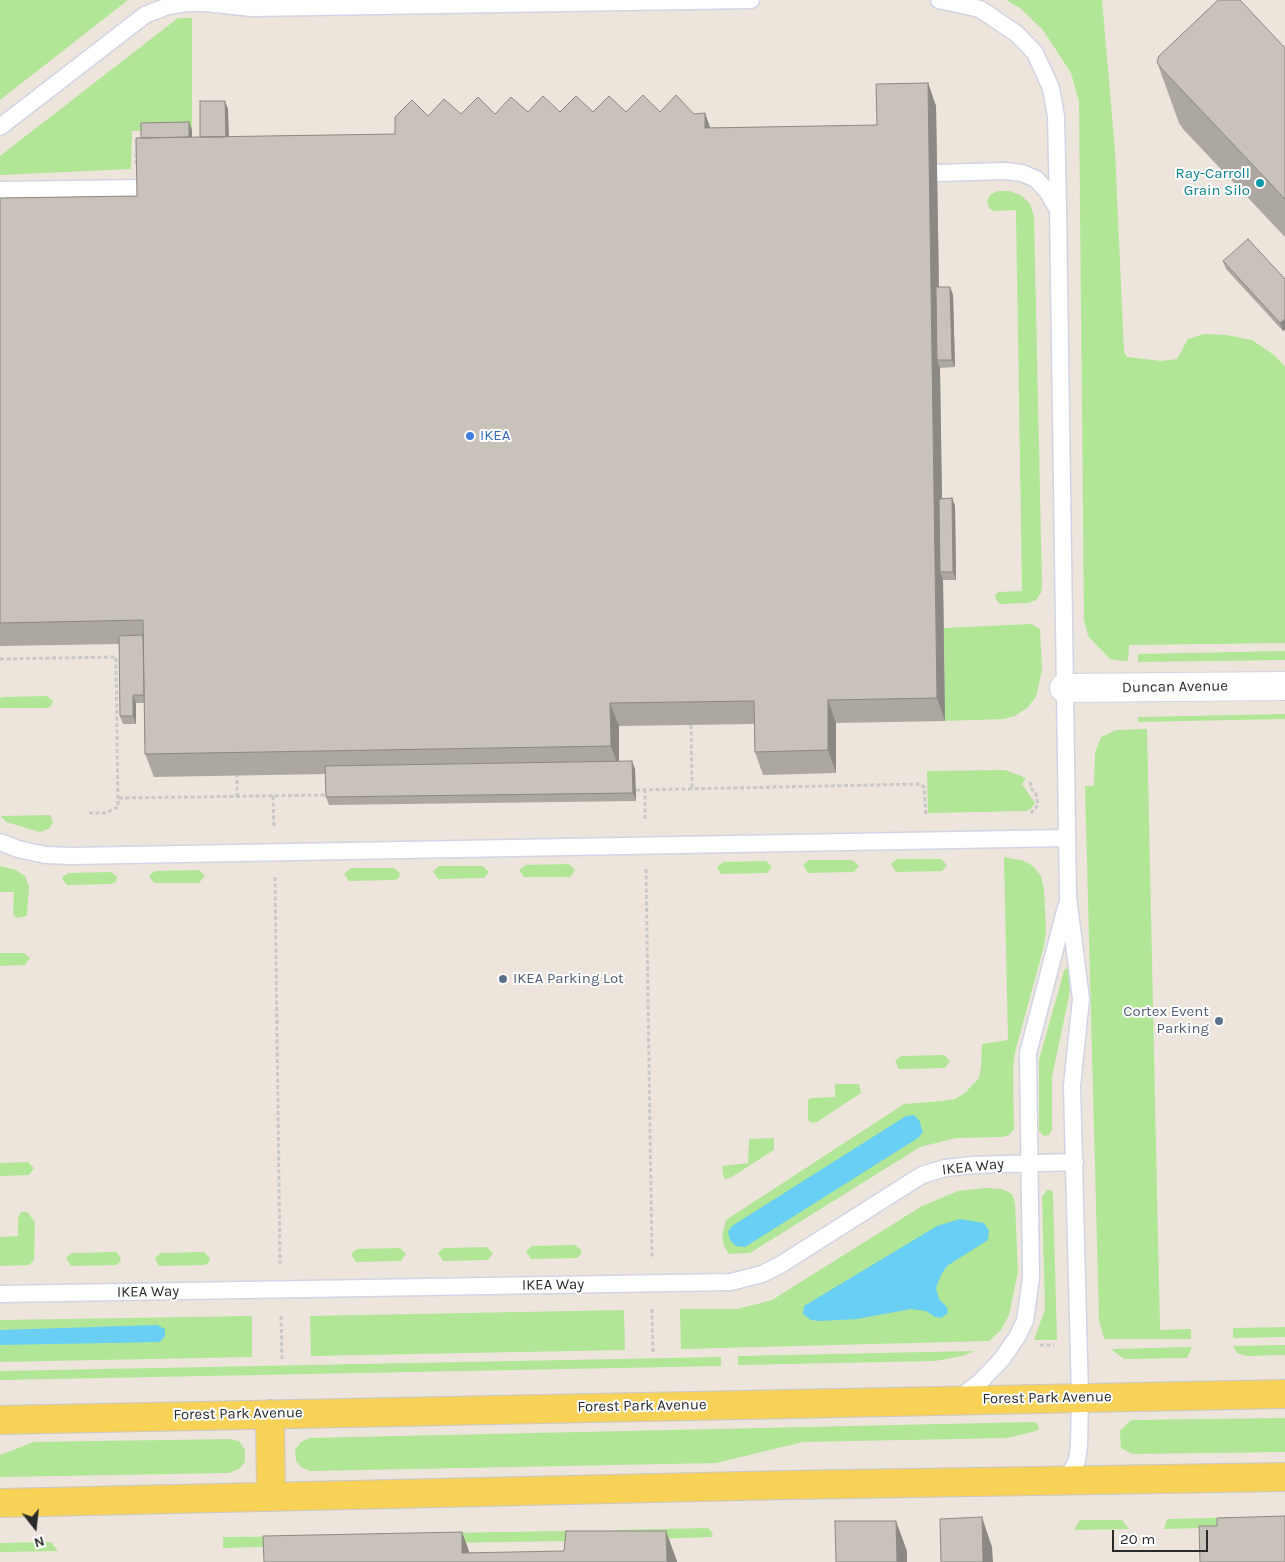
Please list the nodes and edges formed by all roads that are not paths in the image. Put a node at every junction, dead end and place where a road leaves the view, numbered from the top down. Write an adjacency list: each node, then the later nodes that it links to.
1 (751, 0): 3 (lane)
2 (939, 0): 7 (lane)
3 (0, 127)
4 (937, 173): 7 (lane)
5 (145, 188): 6 (lane)
6 (0, 190)
7 (1058, 210): 9 (lane)
8 (1285, 686): 9 (street, Duncan Avenue)
9 (1064, 688): 10 (lane)
10 (1067, 838): 11 (lane); 12 (lane)
11 (0, 842)
12 (1068, 897): 13 (lane); 14 (lane)
13 (1075, 1162): 14 (lane, IKEA Way); 17 (lane)
14 (1028, 1164): 15 (lane, IKEA Way); 18 (lane)
15 (0, 1294)
16 (1285, 1394): 17 (main road, Forest Park Avenue)
17 (1080, 1397): 18 (main road, Forest Park Avenue); 22 (lane)
18 (958, 1399): 19 (main road, Forest Park Avenue)
19 (270, 1414): 20 (main road, Forest Park Avenue); 23 (main road)
20 (0, 1420)
21 (1285, 1477): 22 (main road)
22 (1065, 1482): 23 (main road)
23 (271, 1497): 24 (main road)
24 (0, 1503)

